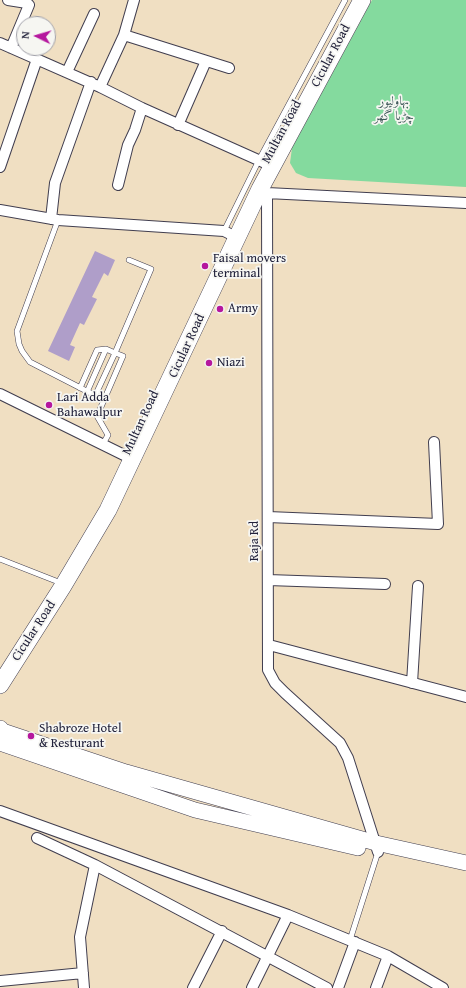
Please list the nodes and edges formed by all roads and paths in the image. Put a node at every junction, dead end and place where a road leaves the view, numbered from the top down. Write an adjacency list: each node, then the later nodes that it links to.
1 (8, 0): 9 (street)
2 (134, 0): 7 (street)
3 (345, 0): 17 (lane)
4 (352, 0): 17 (highway, Multan Road)
5 (362, 0): 20 (highway, Cicular Road)
6 (94, 14): 13 (street)
7 (124, 35): 11 (street); 14 (street)
8 (0, 43): 9 (street)
9 (11, 48): 10 (street)
10 (37, 59): 13 (street); 18 (street)
11 (206, 61): 12 (street); 16 (street)
12 (228, 68)
13 (67, 72): 14 (street)
14 (96, 84): 15 (street); 23 (street)
15 (142, 108): 16 (street); 19 (street)
16 (178, 125): 17 (street)
17 (262, 162): 20 (highway, Multan Road); 24 (lane)
18 (0, 167)
19 (118, 185)
20 (260, 189): 21 (street); 24 (highway, Cicular Road); 36 (street, Raja Rd)
21 (466, 203)
22 (0, 210): 23 (street)
23 (54, 219): 24 (street); 28 (lane)
24 (231, 234): 35 (highway, Multan Road); 39 (highway, Cicular Road)
25 (129, 260): 27 (lane)
26 (106, 349): 27 (lane); 28 (lane); 29 (lane)
27 (115, 353): 31 (lane); 32 (lane)
28 (80, 388): 29 (lane)
29 (87, 392): 31 (lane)
30 (0, 394): 34 (street)
31 (95, 396): 32 (lane)
32 (104, 400): 34 (lane)
33 (434, 442): 36 (street)
34 (103, 444): 35 (street)
35 (126, 456): 39 (highway, Multan Road)
36 (268, 517): 38 (street, Raja Rd)
37 (0, 559): 39 (lane)
38 (268, 580): 40 (street); 42 (street, Raja Rd)
39 (60, 584): 43 (highway, Multan Road); 45 (highway, Cicular Road)
40 (386, 584)
41 (418, 586): 44 (street)
42 (269, 645): 44 (street); 51 (street, Raja Rd)
43 (0, 666)
44 (412, 683): 46 (street)
45 (0, 685)
46 (466, 695)
47 (0, 730): 51 (main road)
48 (0, 743): 51 (main road)
49 (0, 811): 55 (street)
50 (37, 838): 53 (street)
51 (377, 848): 52 (main road); 54 (main road); 57 (lane)
52 (466, 863)
53 (95, 866): 56 (street); 60 (street)
54 (466, 872)
55 (288, 915): 57 (street); 58 (street)
56 (222, 931): 58 (street); 63 (street)
57 (352, 941): 59 (street); 66 (street)
58 (268, 956): 64 (street); 65 (street)
59 (388, 956): 67 (street); 68 (street)
60 (83, 973): 61 (street); 62 (street)
61 (0, 981)
62 (84, 988)
63 (193, 988)
64 (252, 988)
65 (327, 988)
66 (338, 988)
67 (376, 988)
68 (443, 988)

